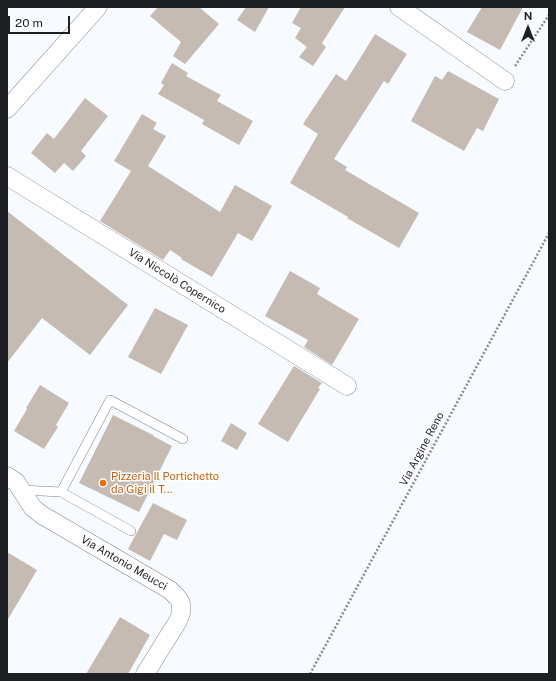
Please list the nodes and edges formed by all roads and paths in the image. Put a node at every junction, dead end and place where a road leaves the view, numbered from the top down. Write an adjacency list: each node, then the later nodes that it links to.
1 (98, 7): 5 (street)
2 (399, 7): 4 (street)
3 (549, 15): 4 (path)
4 (505, 81)
5 (7, 109)
6 (7, 176): 8 (street, Via Niccolò Copernico)
7 (549, 233): 15 (path, Via Argine Reno)
8 (347, 386)
9 (183, 439): 12 (lane)
10 (7, 476): 11 (street, Via Antonio Meucci)
11 (22, 490): 12 (lane); 14 (street, Via Antonio Meucci)
12 (61, 492): 13 (lane)
13 (131, 531)
14 (145, 674)
15 (310, 674)

